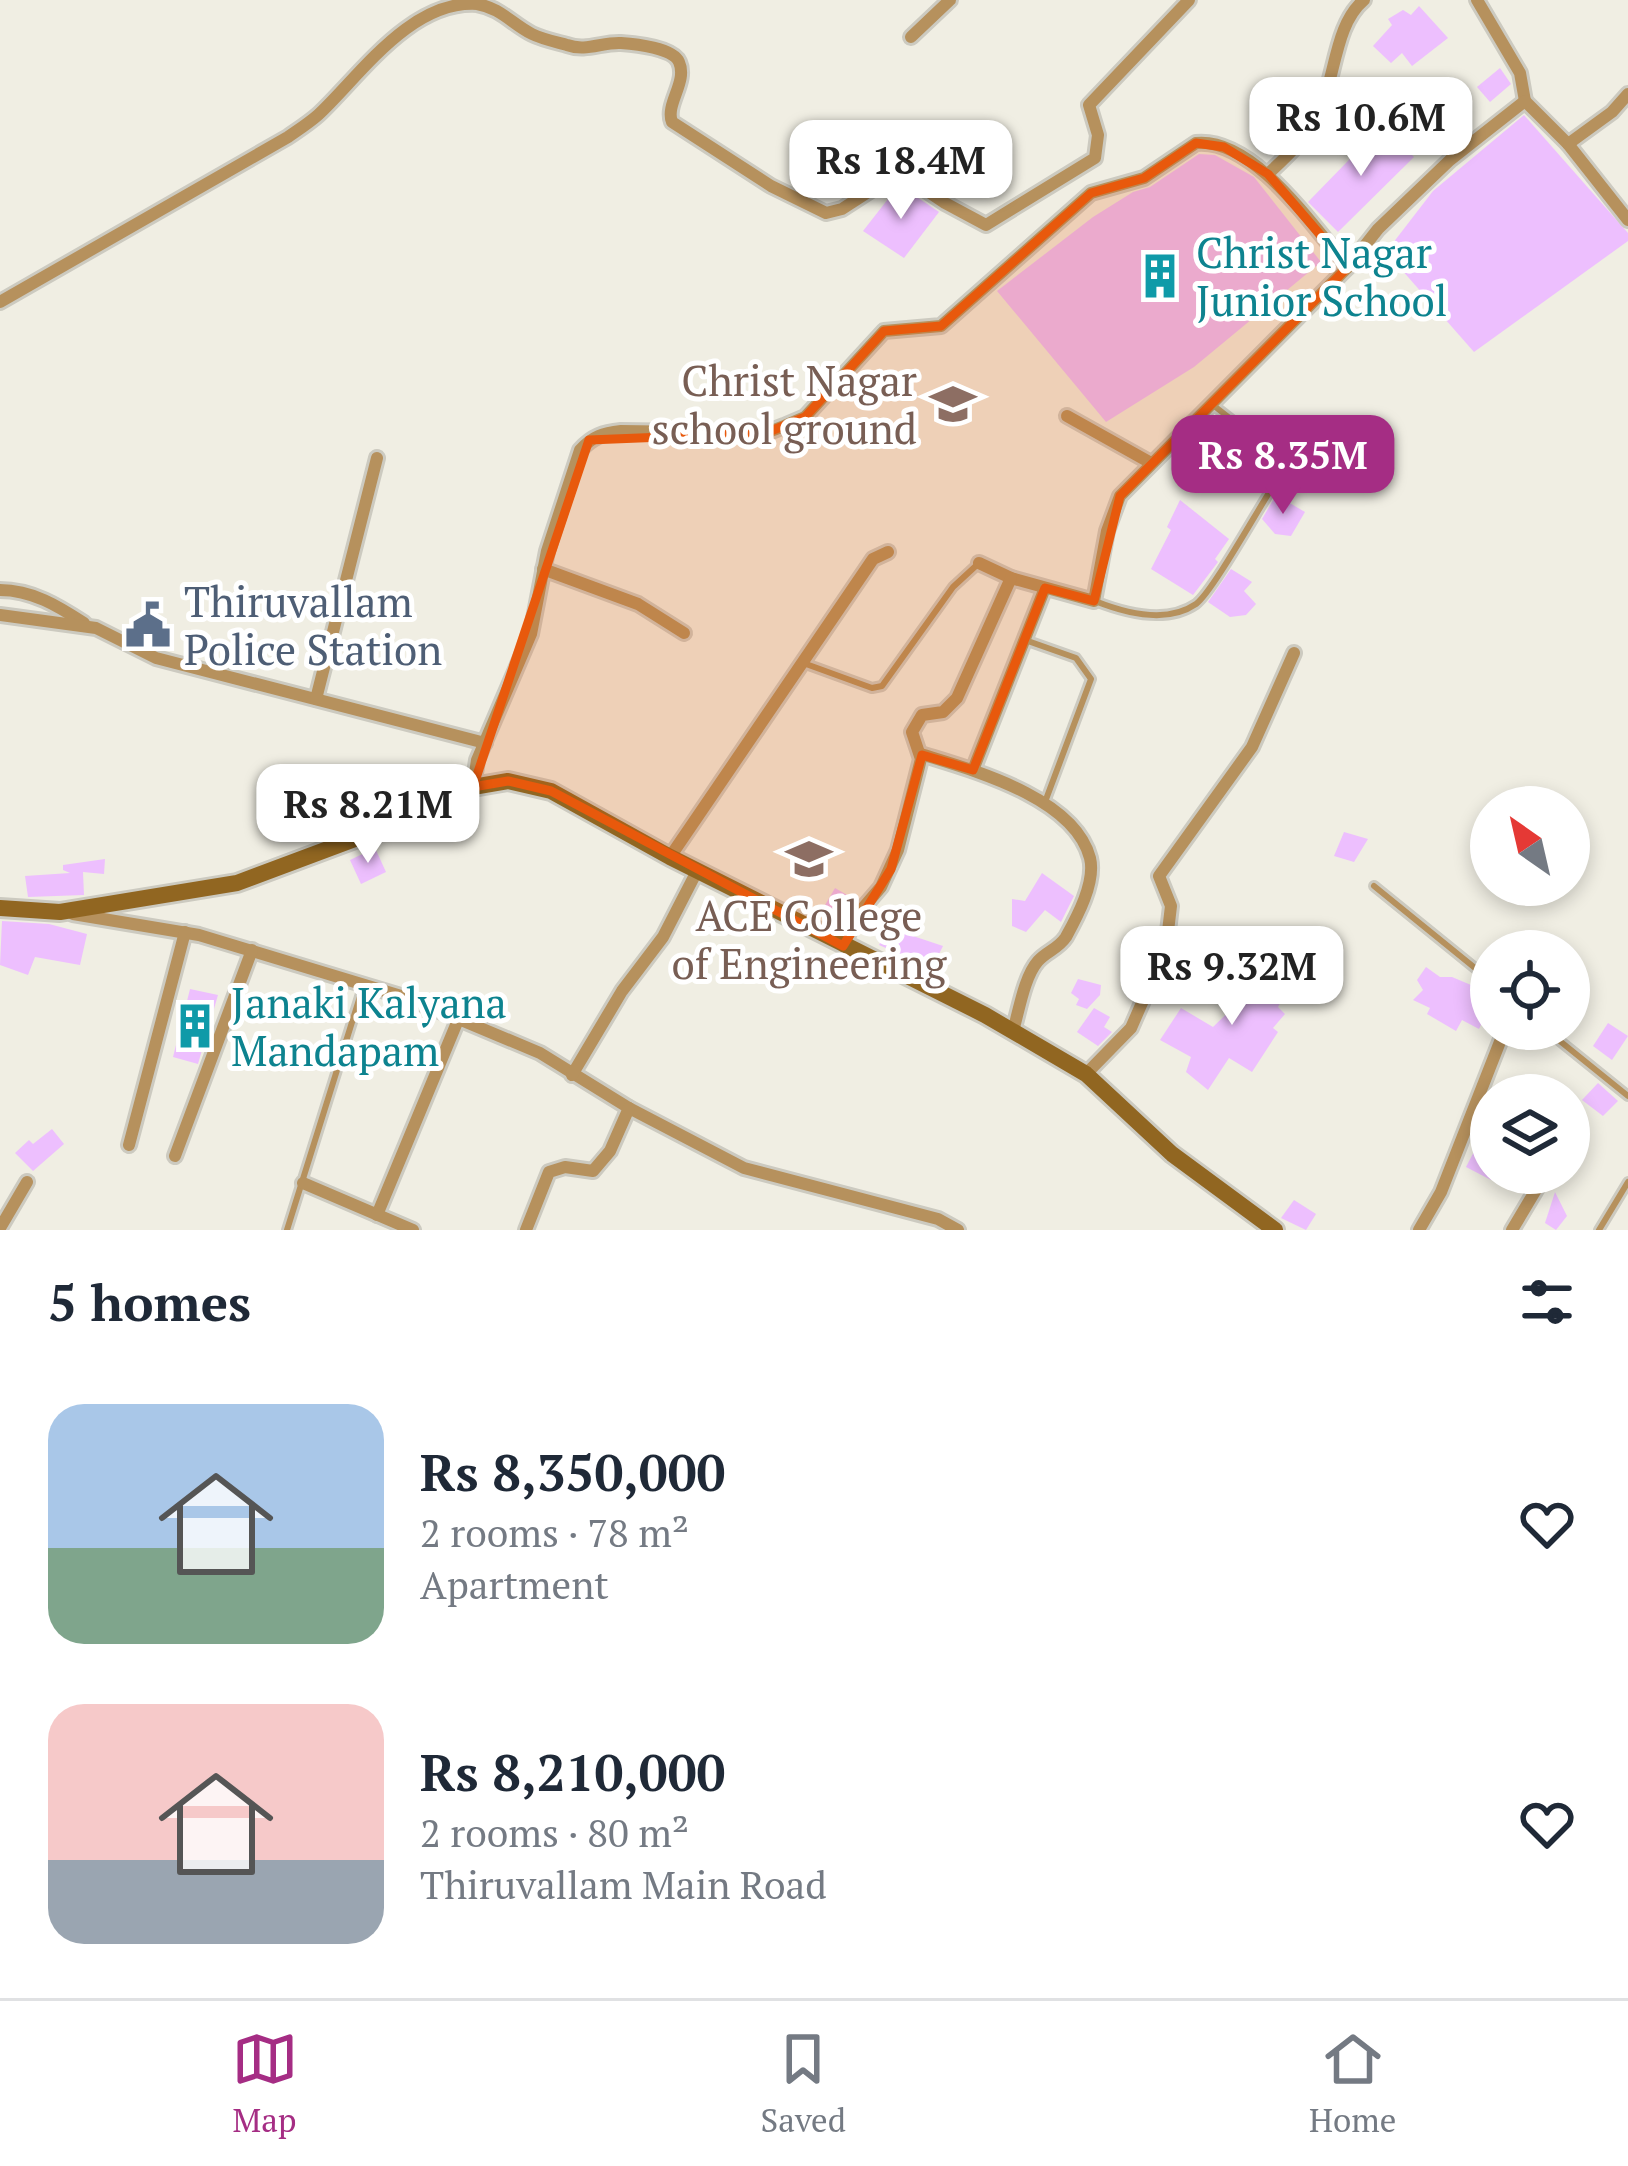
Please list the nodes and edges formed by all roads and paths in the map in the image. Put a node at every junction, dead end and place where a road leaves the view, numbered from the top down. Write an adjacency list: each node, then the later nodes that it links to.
1 (950, 0): 5 (street)
2 (1190, 0): 12 (street)
3 (1364, 0): 9 (street)
4 (1477, 0): 7 (street)
5 (911, 37)
6 (1628, 94): 8 (street)
7 (1525, 101): 8 (street); 11 (street)
8 (1568, 144): 10 (street)
9 (1268, 174): 11 (street); 19 (street)
10 (1628, 220)
11 (1348, 267): 13 (street)
12 (0, 302)
13 (1213, 405): 16 (street); 23 (lane)
14 (1067, 416): 16 (street)
15 (377, 458): 30 (street)
16 (1151, 463): 23 (street)
17 (888, 552): 29 (street)
18 (979, 563): 20 (street); 29 (lane)
19 (544, 569): 26 (street); 31 (street)
20 (1011, 578): 21 (street); 32 (street)
21 (1045, 588): 23 (street); 27 (street)
22 (0, 590): 25 (street)
23 (1094, 601)
24 (0, 615): 25 (street)
25 (90, 627): 30 (street)
26 (684, 633)
27 (1024, 640): 33 (street); 35 (lane)
28 (1294, 653): 50 (street)
29 (802, 663): 36 (street)
30 (316, 699): 31 (street)
31 (485, 743): 34 (street)
32 (921, 754): 33 (street); 42 (street)
33 (974, 770): 35 (street)
34 (472, 788): 36 (main road); 40 (main road)
35 (1045, 802): 47 (street)
36 (670, 857): 37 (main road)
37 (697, 871): 42 (main road); 51 (street)
38 (1374, 886): 44 (lane)
39 (0, 908): 40 (main road)
40 (60, 911): 41 (street)
41 (185, 932): 43 (street); 54 (street)
42 (843, 946): 47 (main road)
43 (252, 950): 45 (street); 55 (street)
44 (1470, 965)
45 (364, 983): 46 (street); 58 (lane)
46 (458, 1020): 51 (street); 60 (street)
47 (1012, 1031): 50 (main road)
48 (1497, 1050): 68 (street)
49 (1572, 1050): 52 (lane)
50 (1086, 1074): 67 (main road)
51 (572, 1075): 53 (street)
52 (1628, 1096)
53 (629, 1108): 61 (street); 65 (street)
54 (129, 1145)
55 (175, 1156)
56 (26, 1182): 62 (street)
57 (1628, 1182): 70 (lane)
58 (303, 1183): 60 (street); 63 (lane)
59 (1533, 1194): 69 (street)
60 (377, 1215): 64 (street)
61 (936, 1225): 66 (street)
62 (0, 1228)
63 (287, 1230)
64 (412, 1230)
65 (526, 1230)
66 (958, 1230)
67 (1275, 1230)
68 (1419, 1230)
69 (1512, 1230)
70 (1598, 1230)

